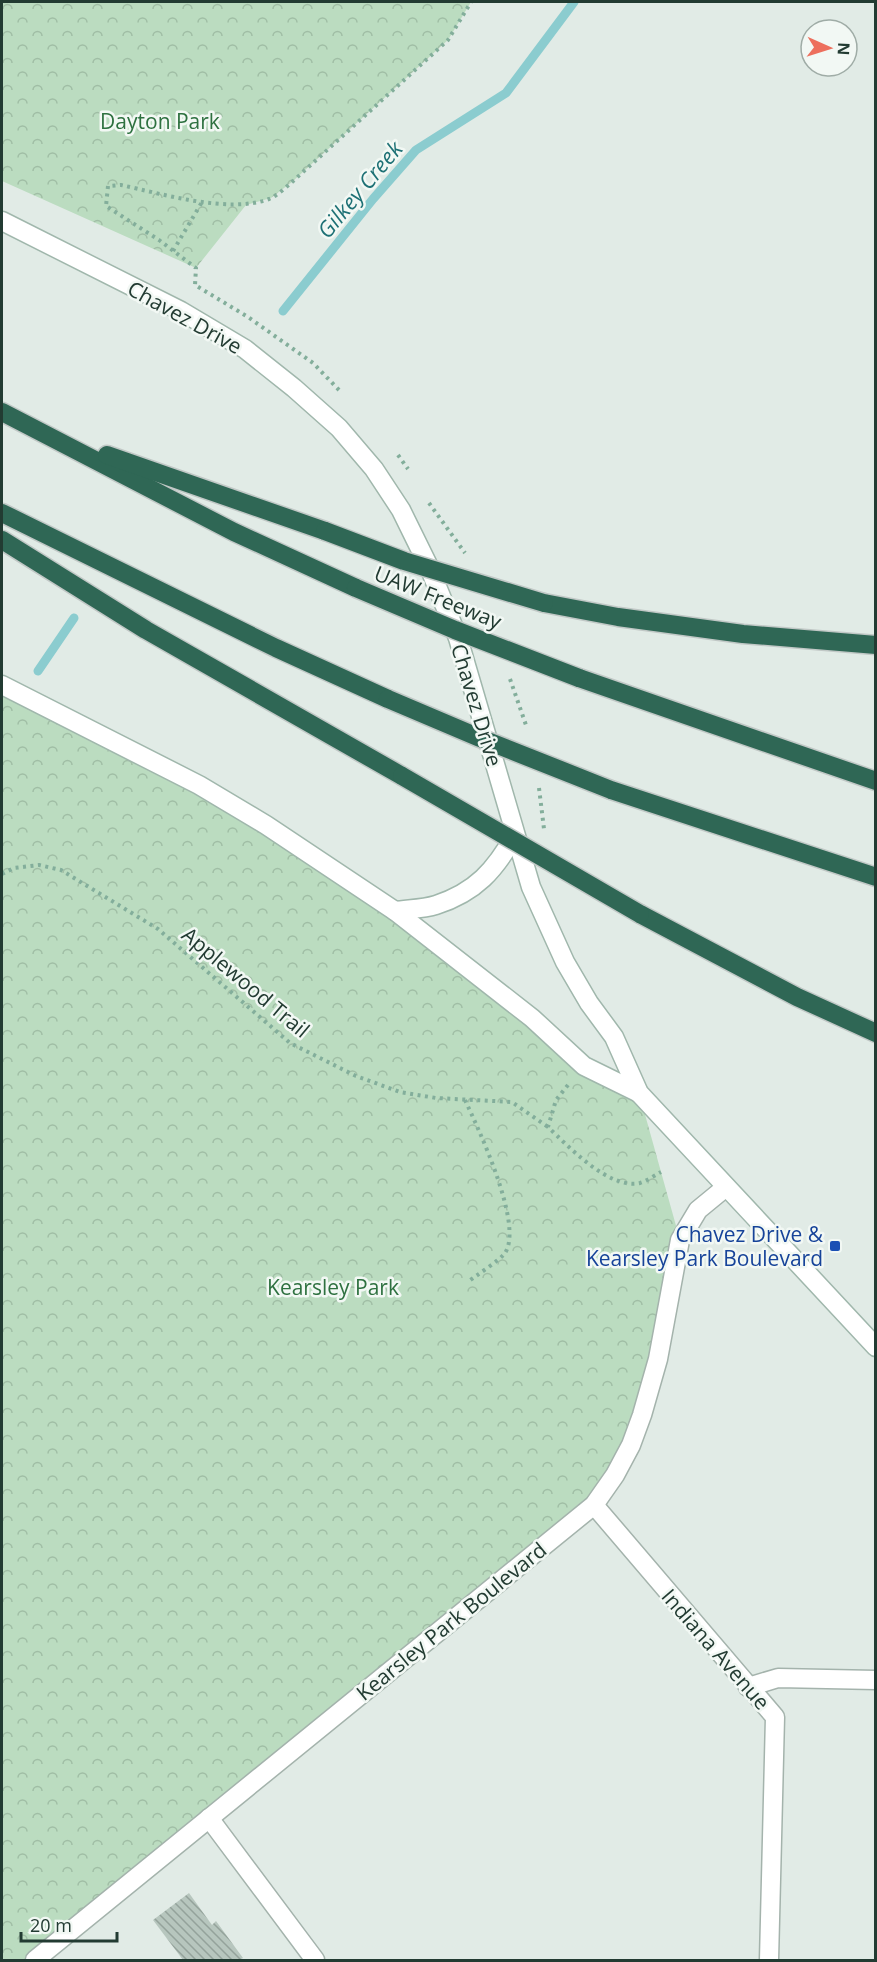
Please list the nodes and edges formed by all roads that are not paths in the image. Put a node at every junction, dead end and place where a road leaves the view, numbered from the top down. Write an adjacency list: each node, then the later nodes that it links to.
1 (2, 221): 9 (main road, Chavez Drive)
2 (2, 412): 3 (highway, UAW Freeway)
3 (46, 434): 6 (highway, bridge); 8 (highway, UAW Freeway, bridge)
4 (2, 513): 10 (highway, bridge)
5 (2, 540): 12 (highway, bridge)
6 (876, 645)
7 (2, 685): 11 (main road, Chavez Drive)
8 (876, 781)
9 (514, 835): 11 (main road); 13 (main road, Chavez Drive)
10 (876, 877)
11 (395, 910): 13 (main road, Chavez Drive)
12 (876, 1033)
13 (639, 1093): 14 (main road, Chavez Drive)
14 (726, 1187): 15 (main road, Chavez Drive); 16 (main road, Kearsley Park Boulevard)
15 (876, 1347)
16 (594, 1505): 18 (main road, Indiana Avenue); 19 (main road, Kearsley Park Boulevard)
17 (876, 1680): 18 (main road)
18 (748, 1687): 22 (main road, Indiana Avenue)
19 (209, 1818): 20 (main road, Kearsley Park Boulevard); 21 (main road)
20 (35, 1960)
21 (315, 1960)
22 (768, 1960)

